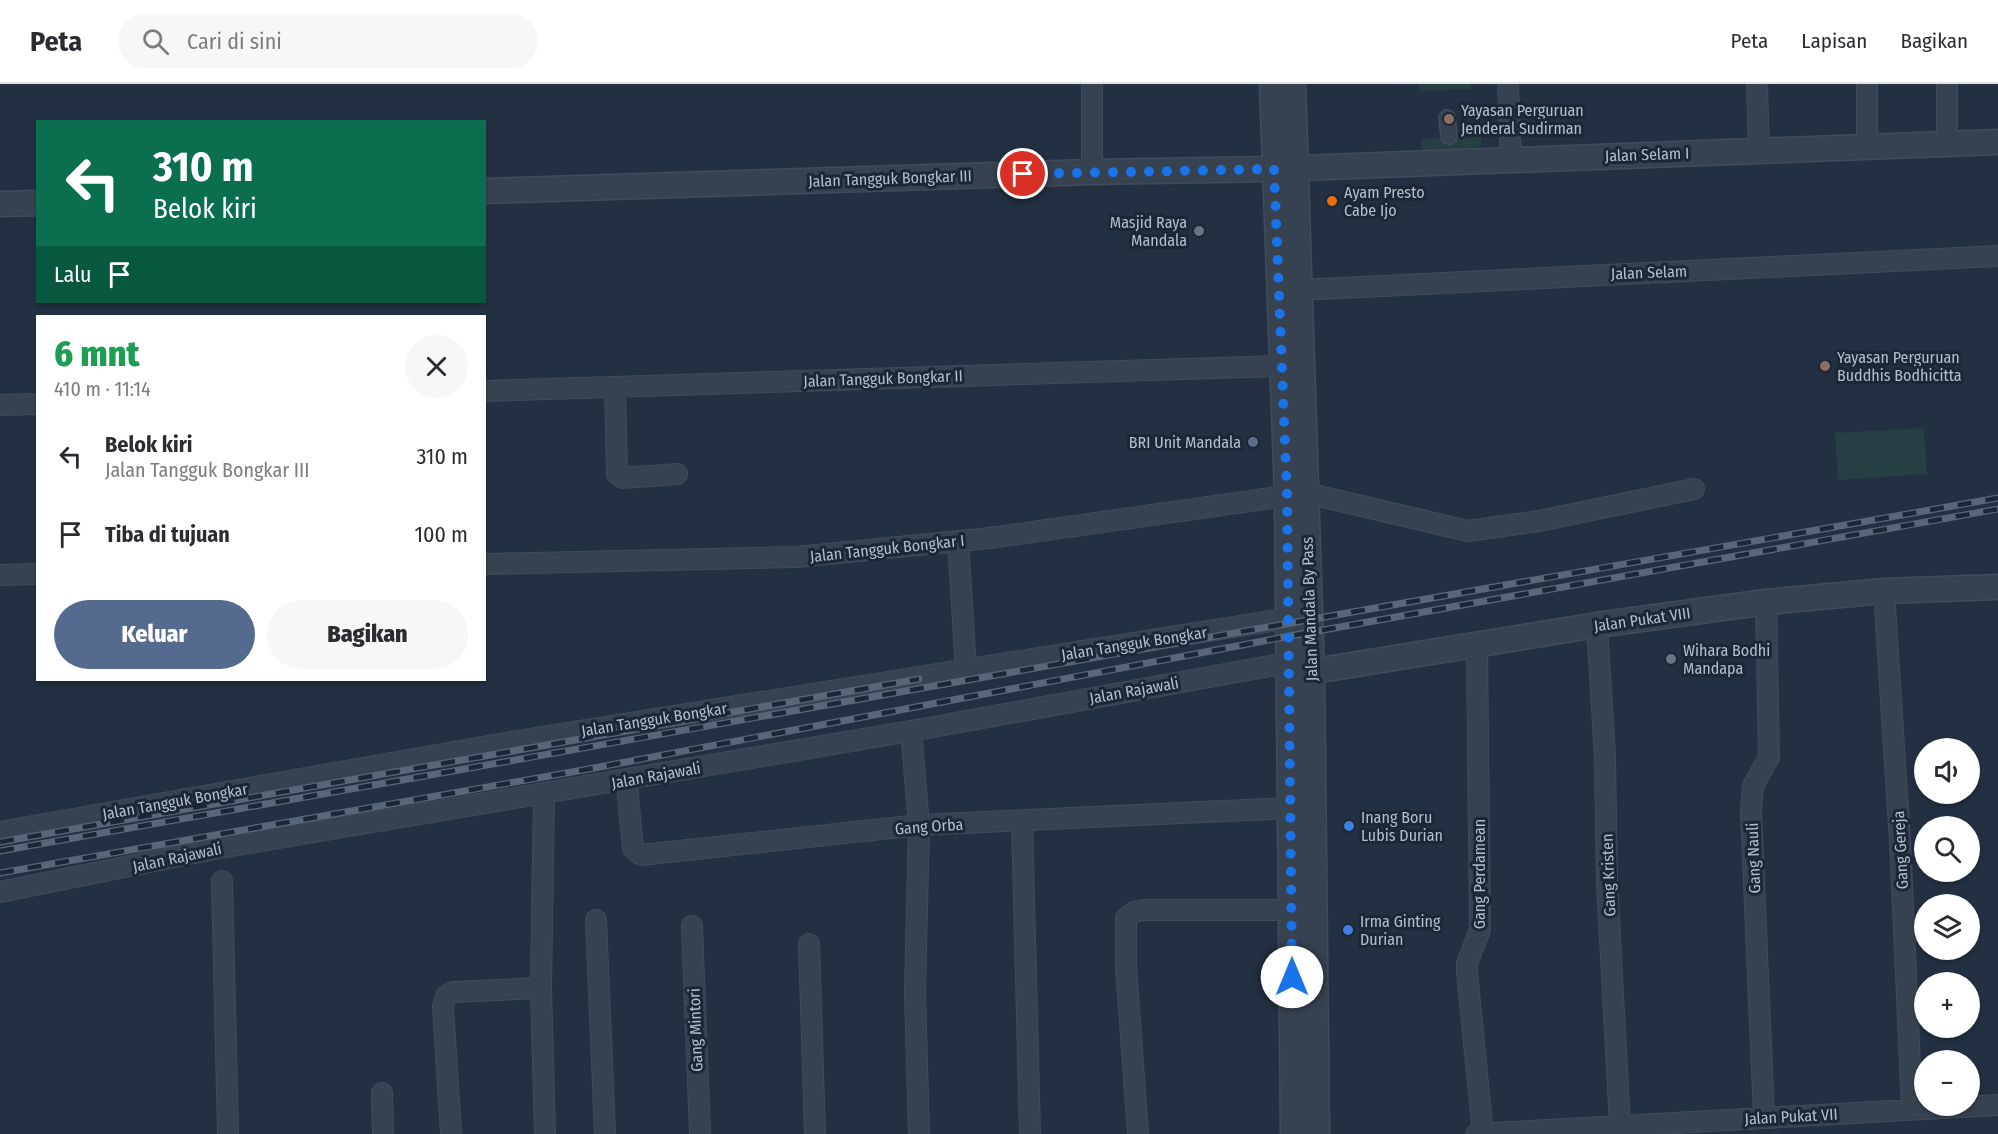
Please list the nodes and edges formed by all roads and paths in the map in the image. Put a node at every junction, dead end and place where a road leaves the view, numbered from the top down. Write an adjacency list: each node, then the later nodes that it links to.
1 (1092, 84): 16 (street)
2 (1272, 84): 15 (street, Jalan Mandala By Pass)
3 (1293, 84): 15 (street, Jalan Mandala By Pass)
4 (1508, 84): 14 (street)
5 (1757, 84): 13 (street)
6 (1868, 84): 12 (street)
7 (1947, 84): 11 (street)
8 (1448, 118): 9 (street)
9 (1449, 135)
10 (1998, 142): 11 (street, Jalan Selam I)
11 (1947, 143): 12 (street, Jalan Selam I)
12 (1867, 146): 13 (street, Jalan Selam I)
13 (1759, 150): 14 (street, Jalan Selam I)
14 (1511, 158): 15 (street, Jalan Selam I)
15 (1285, 168): 16 (street, Jalan Tangguk Bongkar III); 21 (street, Jalan Mandala By Pass); 22 (street, Jalan Mandala By Pass)
16 (1092, 172): 17 (street, Jalan Tangguk Bongkar III)
17 (486, 191)
18 (36, 203): 19 (street)
19 (0, 204)
20 (1998, 256): 21 (street, Jalan Selam)
21 (1299, 290): 29 (street, Jalan Mandala By Pass)
22 (1282, 366): 23 (street, Jalan Tangguk Bongkar II); 29 (street, Jalan Mandala By Pass)
23 (615, 387): 24 (street, Jalan Tangguk Bongkar II); 27 (street)
24 (486, 391)
25 (36, 404): 26 (street)
26 (0, 405)
27 (677, 474)
28 (1694, 489): 29 (street)
29 (1297, 494): 30 (street, Jalan Tangguk Bongkar I); 37 (street, Jalan Mandala By Pass)
30 (958, 541): 31 (street, Jalan Tangguk Bongkar I); 41 (street)
31 (486, 564)
32 (36, 574): 33 (street)
33 (0, 575)
34 (1998, 587): 35 (street, Jalan Pukat VIII)
35 (1884, 591): 36 (street, Jalan Pukat VIII); 58 (street, Gang Gereja)
36 (1766, 602): 38 (street, Jalan Pukat VIII); 59 (street, Gang Nauli)
37 (1299, 617): 40 (street, Jalan Mandala By Pass); 41 (street, Jalan Tangguk Bongkar)
38 (1597, 625): 39 (street, Jalan Pukat VIII); 60 (street, Gang Kristen)
39 (1477, 646): 40 (street, Jalan Pukat VIII); 74 (street, Gang Perdamean)
40 (1301, 667): 42 (street, Jalan Rajawali); 45 (street, Jalan Mandala By Pass); 72 (street, Jalan Mandala By Pass)
41 (966, 670): 48 (street, Jalan Tangguk Bongkar)
42 (911, 731): 44 (street, Jalan Rajawali); 47 (street)
43 (627, 786): 47 (street, Gang Orba)
44 (544, 794): 50 (street, Jalan Rajawali); 55 (street)
45 (1291, 808): 46 (street, Gang Orba); 51 (street, Jalan Mandala By Pass)
46 (1022, 821): 47 (street, Gang Orba); 69 (street)
47 (919, 825): 68 (street)
48 (0, 832)
49 (222, 881): 61 (street)
50 (0, 892)
51 (1292, 910): 70 (street); 71 (street, Jalan Mandala By Pass)
52 (596, 920): 65 (street)
53 (692, 926): 66 (street, Gang Mintori)
54 (809, 944): 67 (street)
55 (541, 988): 63 (street); 64 (street)
56 (382, 1093): 62 (street)
57 (1998, 1105): 58 (street, Jalan Pukat VII)
58 (1912, 1109): 59 (street, Jalan Pukat VII)
59 (1764, 1118): 60 (street, Jalan Pukat VII)
60 (1620, 1126): 74 (street, Jalan Pukat VII)
61 (228, 1134)
62 (383, 1134)
63 (451, 1134)
64 (545, 1134)
65 (605, 1134)
66 (700, 1134)
67 (815, 1134)
68 (919, 1134)
69 (1030, 1134)
70 (1138, 1134)
71 (1293, 1134)
72 (1317, 1134)
73 (1476, 1134): 74 (street, Jalan Pukat VII)
74 (1483, 1134)

